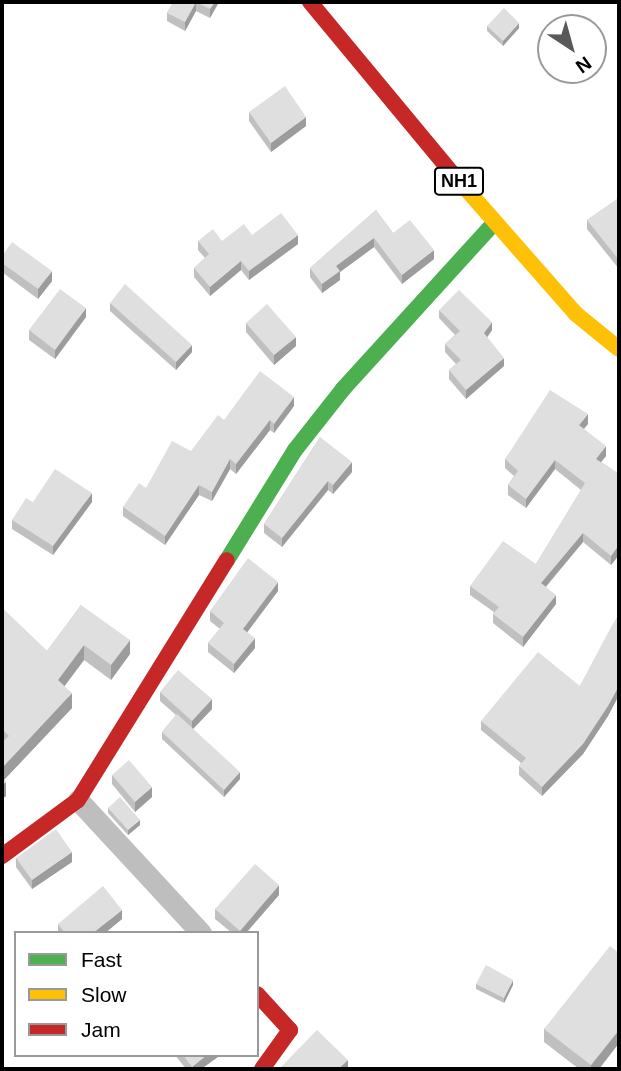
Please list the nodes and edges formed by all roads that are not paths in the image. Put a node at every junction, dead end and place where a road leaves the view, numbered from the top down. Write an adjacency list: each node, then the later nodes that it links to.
1 (310, 2): 2 (main road, NH1)
2 (494, 223): 3 (main road, NH1); 4 (main road)
3 (619, 349)
4 (78, 800): 5 (main road); 6 (street)
5 (2, 856)
6 (199, 931)
7 (259, 996): 8 (main road)
8 (262, 1069)

